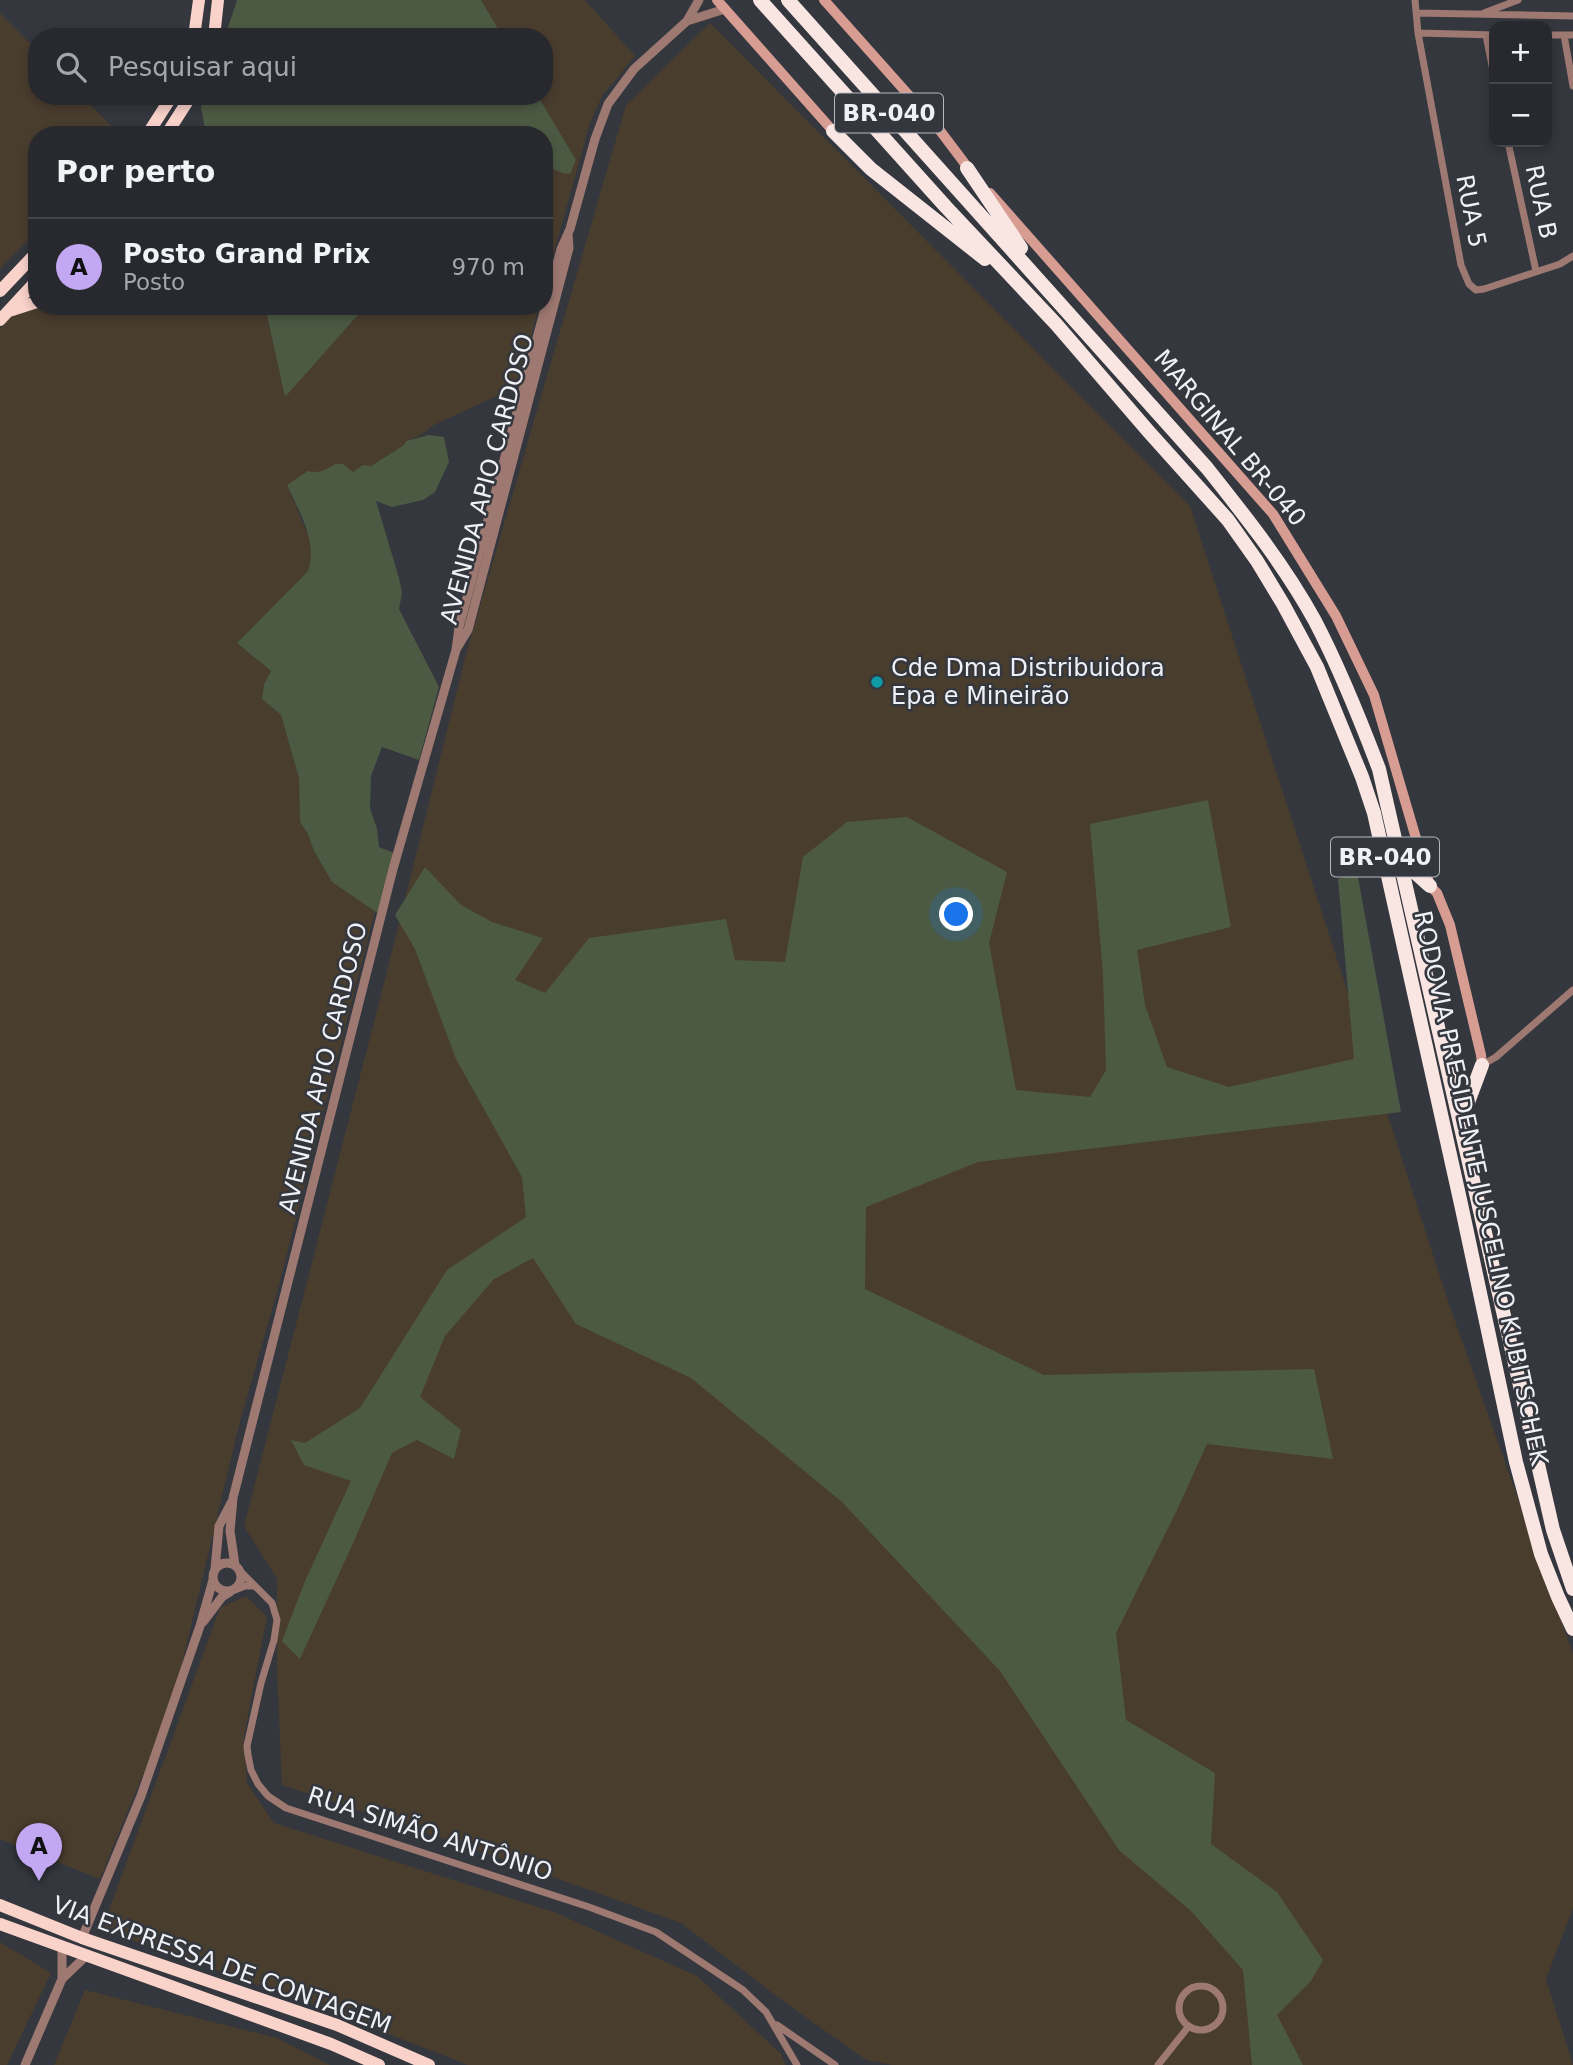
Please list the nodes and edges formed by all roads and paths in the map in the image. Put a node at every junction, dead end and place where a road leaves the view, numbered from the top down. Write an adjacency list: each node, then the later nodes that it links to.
1 (199, 0): 14 (highway)
2 (218, 0): 15 (highway)
3 (699, 0): 13 (street, AVENIDA APIO CARDOSO)
4 (760, 0): 34 (highway, RODOVIA PRESIDENTE JUSCELINO KUBITSCHEK / BR-040)
5 (788, 0): 32 (highway, RODOVIA PRESIDENTE JUSCELINO KUBITSCHEK / BR-040)
6 (824, 0): 28 (main road, MARGINAL BR-040)
7 (1415, 0): 10 (street)
8 (1518, 0): 11 (street)
9 (721, 4): 13 (street, AVENIDA APIO CARDOSO); 26 (main road)
10 (1417, 13): 11 (street); 16 (street)
11 (1480, 14): 12 (street)
12 (1573, 16)
13 (687, 21): 37 (street, AVENIDA APIO CARDOSO)
14 (195, 28)
15 (215, 28)
16 (1418, 33): 17 (street); 31 (street, RUA 5)
17 (1489, 35)
18 (1552, 35): 19 (street)
19 (1564, 35): 20 (street); 21 (street)
20 (1573, 35)
21 (1573, 86)
22 (166, 105): 24 (highway)
23 (185, 105): 25 (highway)
24 (153, 126)
25 (172, 126)
26 (833, 131): 34 (highway)
27 (1509, 147): 31 (street, RUA B)
28 (967, 168): 32 (highway); 41 (main road, MARGINAL BR-040)
29 (1573, 256): 31 (street, RUA 5)
30 (28, 261): 35 (highway)
31 (1536, 271)
32 (1045, 284): 40 (highway, RODOVIA PRESIDENTE JUSCELINO KUBITSCHEK / BR-040)
33 (28, 290): 38 (highway)
34 (1026, 290): 53 (highway, RODOVIA PRESIDENTE JUSCELINO KUBITSCHEK / BR-040)
35 (0, 291)
36 (28, 306): 38 (highway)
37 (553, 309)
38 (4, 315)
39 (551, 315): 45 (street, AVENIDA APIO CARDOSO)
40 (1399, 858): 41 (highway); 44 (highway, RODOVIA PRESIDENTE JUSCELINO KUBITSCHEK / BR-040)
41 (1430, 886): 43 (main road, MARGINAL BR-040)
42 (1573, 990): 43 (street)
43 (1482, 1065): 44 (highway)
44 (1461, 1122): 50 (highway, RODOVIA PRESIDENTE JUSCELINO KUBITSCHEK / BR-040)
45 (233, 1498): 46 (street, AVENIDA APIO CARDOSO); 47 (street, AVENIDA APIO CARDOSO)
46 (237, 1567): 47 (street); 49 (street, RUA SIMÃO ANTÔNIO); 51 (street)
47 (215, 1569): 48 (street)
48 (213, 1580): 51 (street); 52 (street)
49 (254, 1586): 51 (street); 60 (street, RUA SIMÃO ANTÔNIO)
50 (1573, 1589)
51 (232, 1591): 52 (street)
52 (200, 1626): 56 (street)
53 (1573, 1629)
54 (0, 1905): 56 (highway, VIA EXPRESSA DE CONTAGEM)
55 (0, 1924): 57 (highway, VIA EXPRESSA DE CONTAGEM)
56 (82, 1938): 64 (highway, VIA EXPRESSA DE CONTAGEM)
57 (62, 1947): 58 (highway, VIA EXPRESSA DE CONTAGEM); 59 (street)
58 (86, 1956): 59 (street); 63 (highway, VIA EXPRESSA DE CONTAGEM)
59 (62, 1979): 62 (street)
60 (773, 2023): 65 (street, RUA SIMÃO ANTÔNIO); 66 (street, RUA SIMÃO ANTÔNIO)
61 (1189, 2026): 61 (street); 67 (street)
62 (25, 2065)
63 (379, 2065)
64 (429, 2065)
65 (797, 2065)
66 (835, 2065)
67 (1158, 2065)

